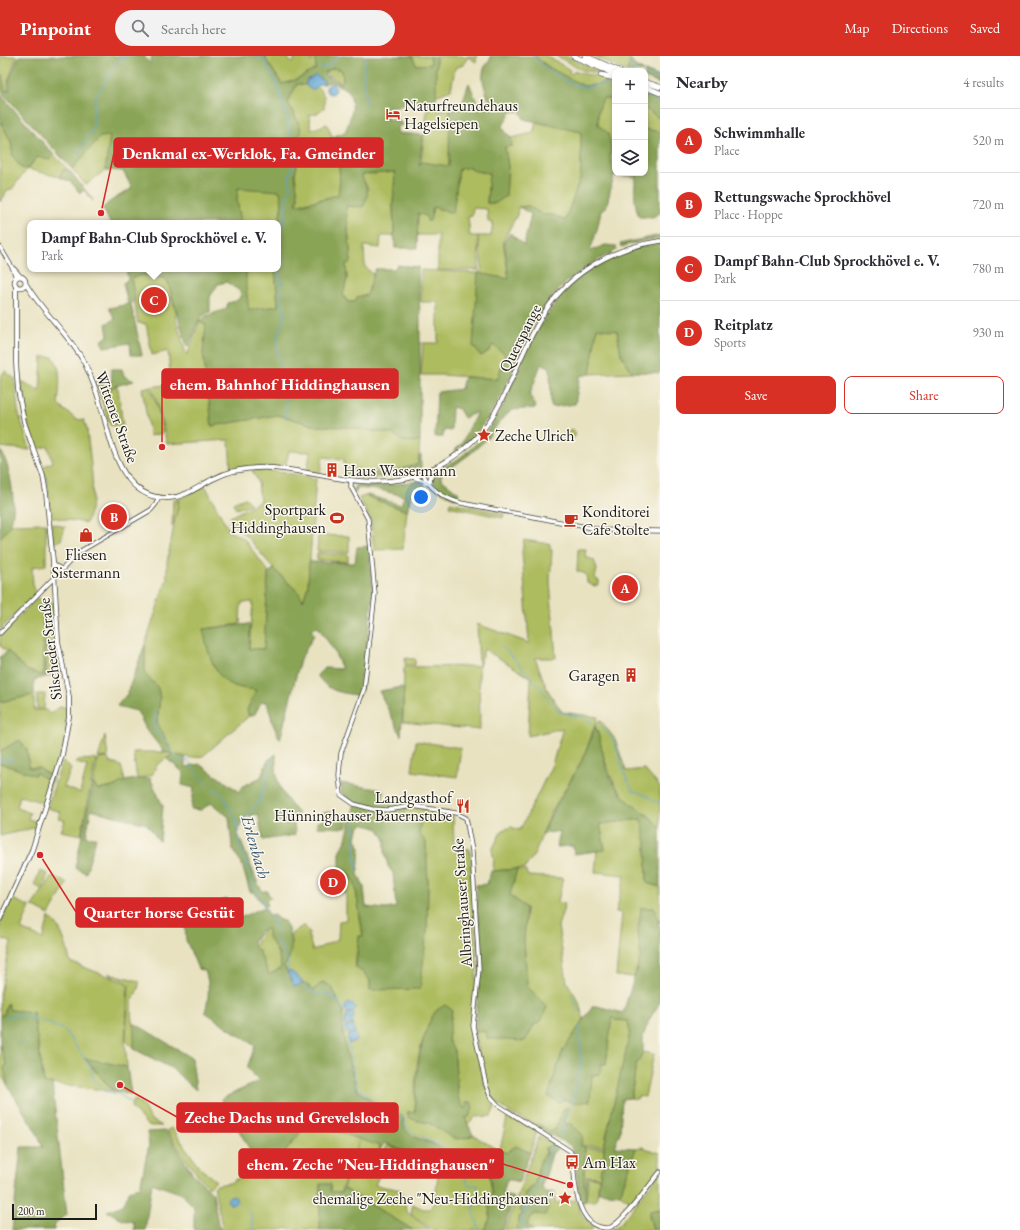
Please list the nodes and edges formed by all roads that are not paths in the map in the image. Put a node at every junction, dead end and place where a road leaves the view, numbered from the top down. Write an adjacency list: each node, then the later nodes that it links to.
1 (573, 56): 4 (highway)
2 (586, 56): 3 (highway)
3 (613, 68)
4 (612, 73)
5 (601, 75): 6 (highway)
6 (612, 77)
7 (648, 86): 9 (highway)
8 (648, 87): 10 (highway)
9 (660, 87)
10 (660, 93)
11 (660, 240): 19 (main road, Querspange)
12 (0, 247): 13 (street)
13 (18, 277): 14 (main road, Wittener Straße); 15 (main road, Silscheder Straße)
14 (26, 284): 16 (main road); 18 (main road, Wittener Straße)
15 (16, 285): 16 (main road, Wittener Straße); 17 (main road, Silscheder Straße)
16 (21, 287): 17 (main road, Silscheder Straße); 18 (main road, Wittener Straße)
17 (16, 297): 26 (main road, Silscheder Straße)
18 (34, 297): 24 (main road, Wittener Straße)
19 (434, 468): 20 (main road, Querspange); 23 (main road)
20 (423, 472): 21 (main road, Wittener Straße); 23 (street)
21 (413, 477): 22 (main road, Wittener Straße); 23 (street)
22 (351, 481): 24 (main road, Wittener Straße); 31 (street, Albringhauser Straße)
23 (428, 483): 25 (street)
24 (159, 497): 27 (street)
25 (660, 531)
26 (53, 565): 27 (main road); 28 (main road, Silscheder Straße)
27 (61, 569): 28 (street)
28 (54, 577): 29 (street); 30 (main road, Silscheder Straße)
29 (0, 633)
30 (0, 919)
31 (660, 1172)

